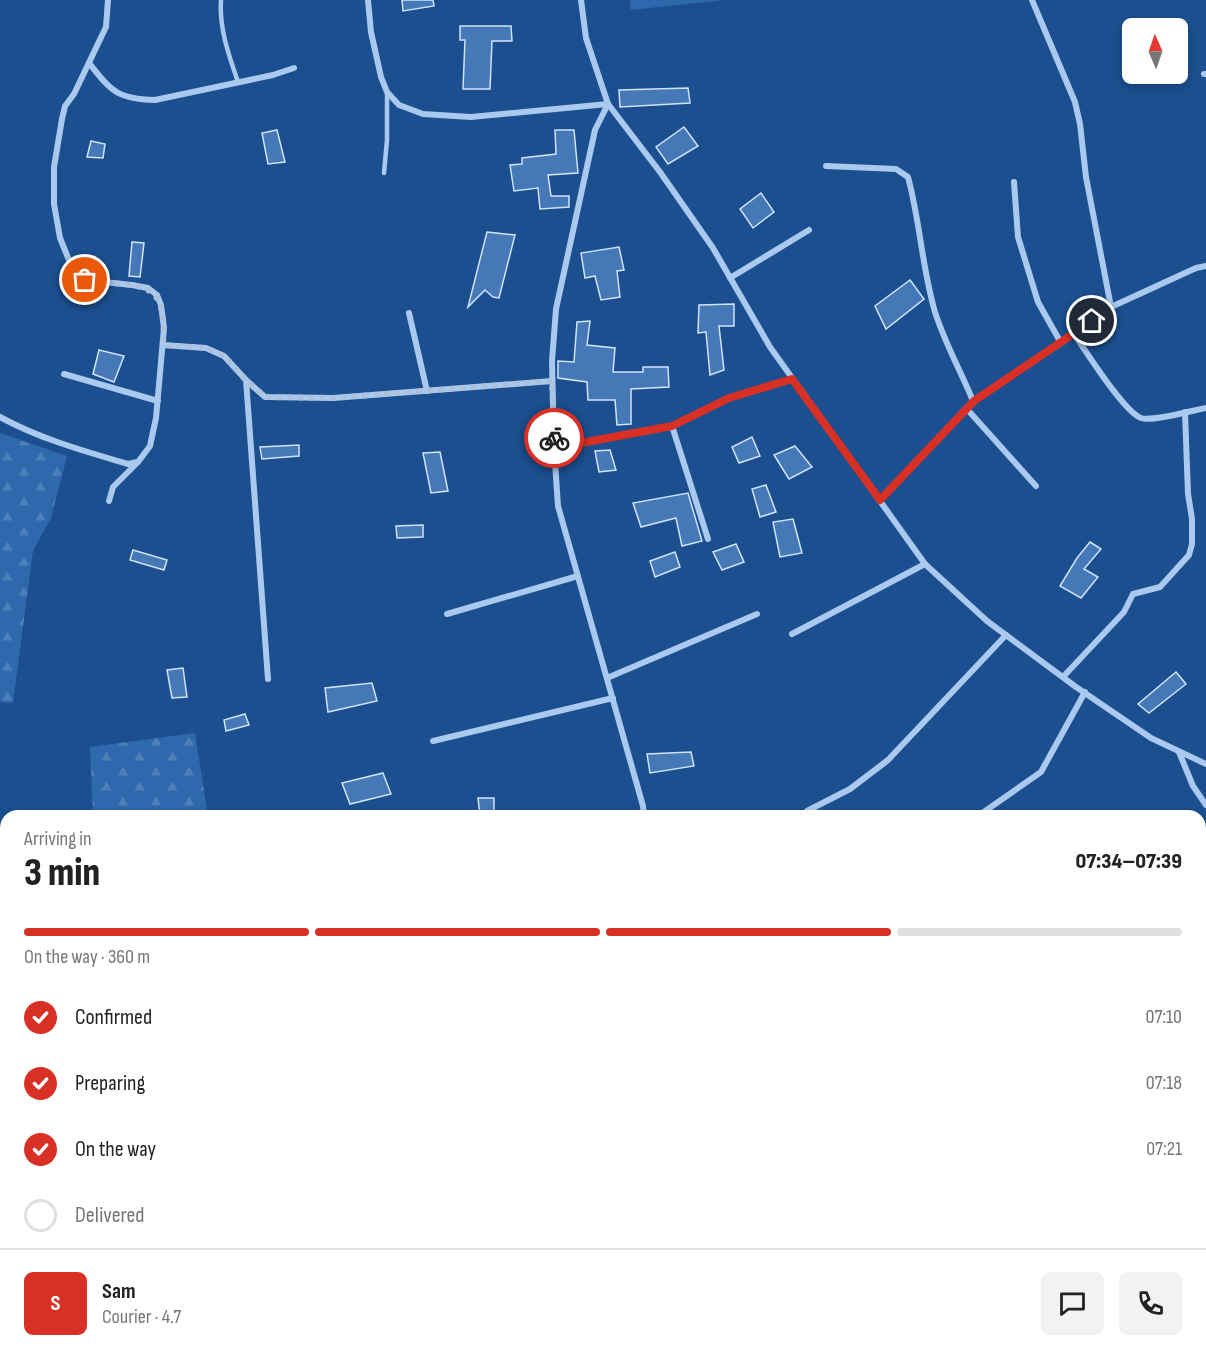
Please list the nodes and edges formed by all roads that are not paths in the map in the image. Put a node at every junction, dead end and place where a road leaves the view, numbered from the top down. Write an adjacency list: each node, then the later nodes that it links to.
1 (108, 0): 6 (street)
2 (221, 0): 8 (lane)
3 (368, 0): 9 (street)
4 (581, 0): 10 (street)
5 (1032, 0): 17 (street)
6 (89, 63): 8 (street); 21 (street)
7 (294, 68): 8 (street)
8 (238, 82)
9 (387, 93): 10 (street); 12 (lane)
10 (608, 104): 16 (street); 25 (street)
11 (826, 166): 28 (street)
12 (384, 173)
13 (1014, 182): 20 (street)
14 (809, 230): 16 (street)
15 (1206, 266): 17 (street)
16 (730, 278): 23 (street)
17 (1111, 307): 19 (street)
18 (409, 313): 26 (street)
19 (1074, 334): 20 (street); 31 (street)
20 (1061, 344): 28 (street)
21 (163, 345): 24 (street); 27 (street)
22 (64, 374): 27 (street)
23 (792, 379): 33 (street); 37 (street)
24 (246, 380): 26 (street); 48 (street)
25 (552, 381): 26 (street); 34 (street)
26 (427, 391)
27 (158, 401): 35 (street)
28 (974, 401): 30 (street)
29 (1206, 408): 31 (street)
30 (967, 409): 36 (street); 37 (street)
31 (1185, 412): 46 (street)
32 (0, 417): 35 (street)
33 (672, 426): 34 (street); 39 (street)
34 (554, 448): 41 (street)
35 (138, 462): 38 (street)
36 (1036, 486)
37 (880, 500): 40 (street)
38 (109, 501)
39 (708, 539)
40 (925, 564): 44 (street); 45 (street)
41 (578, 576): 42 (street); 47 (street)
42 (447, 614)
43 (758, 614): 47 (street)
44 (792, 634)
45 (1006, 635): 46 (street); 56 (street)
46 (1063, 677): 49 (street)
47 (607, 678): 50 (street)
48 (268, 679)
49 (1085, 692): 52 (street); 57 (street)
50 (613, 698): 51 (street); 55 (street)
51 (433, 741)
52 (1179, 752): 53 (street); 54 (street)
53 (1206, 764)
54 (1206, 805)
55 (642, 810)
56 (809, 810)
57 (987, 810)

